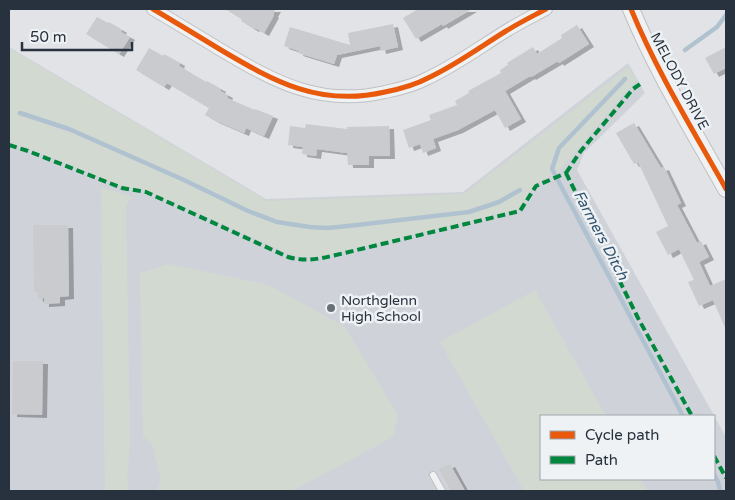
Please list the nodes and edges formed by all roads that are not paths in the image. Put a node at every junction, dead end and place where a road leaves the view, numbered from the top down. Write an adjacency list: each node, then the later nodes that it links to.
1 (152, 9): 2 (street)
2 (546, 9)
3 (631, 9): 4 (street, MELODY DRIVE)
4 (726, 189)
5 (433, 475): 6 (lane)
6 (442, 491)

